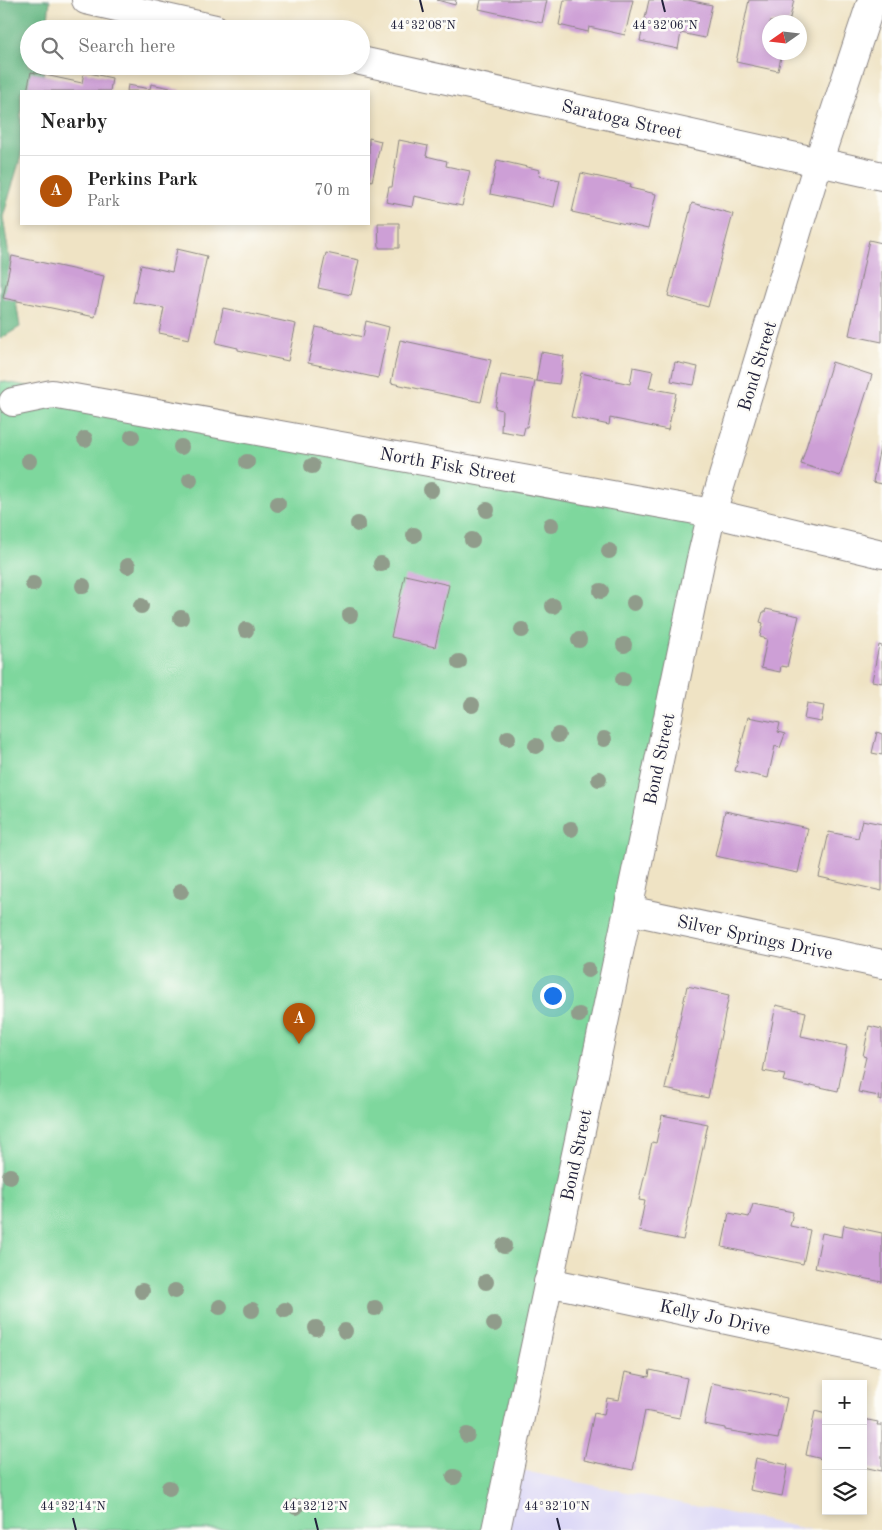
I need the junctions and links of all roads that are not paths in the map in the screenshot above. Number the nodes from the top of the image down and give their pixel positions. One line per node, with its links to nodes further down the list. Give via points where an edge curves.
1 (86, 0): 3 (street)
2 (872, 0): 5 (street, Bond Street)
3 (175, 20)
4 (370, 63): 5 (street, Saratoga Street)
5 (818, 162): 6 (street, Saratoga Street); 8 (street, Bond Street)
6 (882, 176)
7 (13, 402): 8 (street, North Fisk Street, via 52,394)
8 (712, 513): 9 (street, North Fisk Street); 10 (street, Bond Street)
9 (882, 554)
10 (628, 910): 11 (street, Silver Springs Drive); 12 (street, Bond Street)
11 (882, 964)
12 (548, 1282): 13 (street, Kelly Jo Drive); 14 (street, Bond Street)
13 (882, 1353)
14 (496, 1530)

